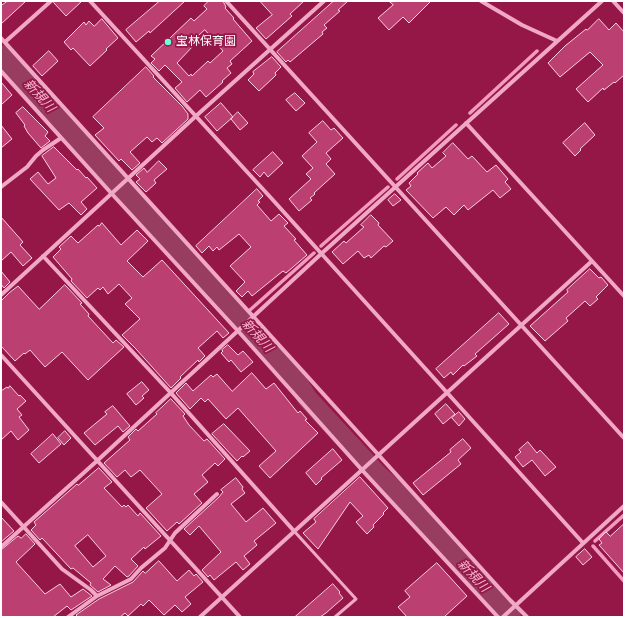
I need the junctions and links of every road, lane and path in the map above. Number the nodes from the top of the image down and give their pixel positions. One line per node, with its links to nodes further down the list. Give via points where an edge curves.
1 (51, 1): 11 (street)
2 (90, 1): 14 (street)
3 (226, 1): 12 (street)
4 (324, 1): 12 (street)
5 (481, 1): 10 (street, via 522,25)
6 (602, 1): 10 (street)
7 (612, 1): 8 (street)
8 (624, 13)
9 (1, 38): 11 (street)
10 (557, 41): 15 (street)
11 (5, 42): 17 (street)
12 (269, 49): 14 (street); 19 (street)
13 (1, 71): 16 (street)
14 (196, 116): 17 (street); 21 (street)
15 (466, 123): 19 (street); 23 (street)
16 (62, 138): 18 (street, via 43,150 27,167); 20 (street)
17 (127, 180): 20 (street); 26 (street)
18 (1, 187)
19 (396, 187): 21 (street); 27 (street)
20 (113, 193): 22 (street); 28 (street)
21 (321, 254): 26 (street); 31 (street)
22 (43, 256): 24 (street); 30 (street)
23 (592, 261): 25 (street); 27 (street)
24 (1, 295)
25 (624, 296)
26 (252, 316): 28 (street); 33 (street)
27 (522, 324): 31 (street); 32 (street)
28 (238, 331): 30 (street); 35 (street)
29 (1, 355): 34 (street)
30 (170, 392): 34 (street); 40 (street)
31 (447, 392): 33 (street); 42 (street)
32 (624, 438)
33 (377, 456): 35 (street); 46 (street)
34 (98, 460): 39 (street); 41 (street)
35 (363, 469): 40 (street); 51 (street)
36 (217, 494): 41 (street)
37 (1, 502): 39 (street)
38 (624, 506): 42 (street)
39 (23, 526): 43 (street); 44 (street, via 62,569)
40 (294, 531): 45 (street); 50 (lane, via 356,599)
41 (170, 540): 44 (street, via 165,548 131,579); 45 (street)
42 (583, 543): 46 (street)
43 (1, 547)
44 (97, 596): 47 (street)
45 (222, 598): 48 (street); 49 (street)
46 (515, 606): 52 (street); 53 (street)
47 (68, 617)
48 (200, 617)
49 (240, 617)
50 (335, 617)
51 (498, 617)
52 (503, 617)
53 (527, 617)

